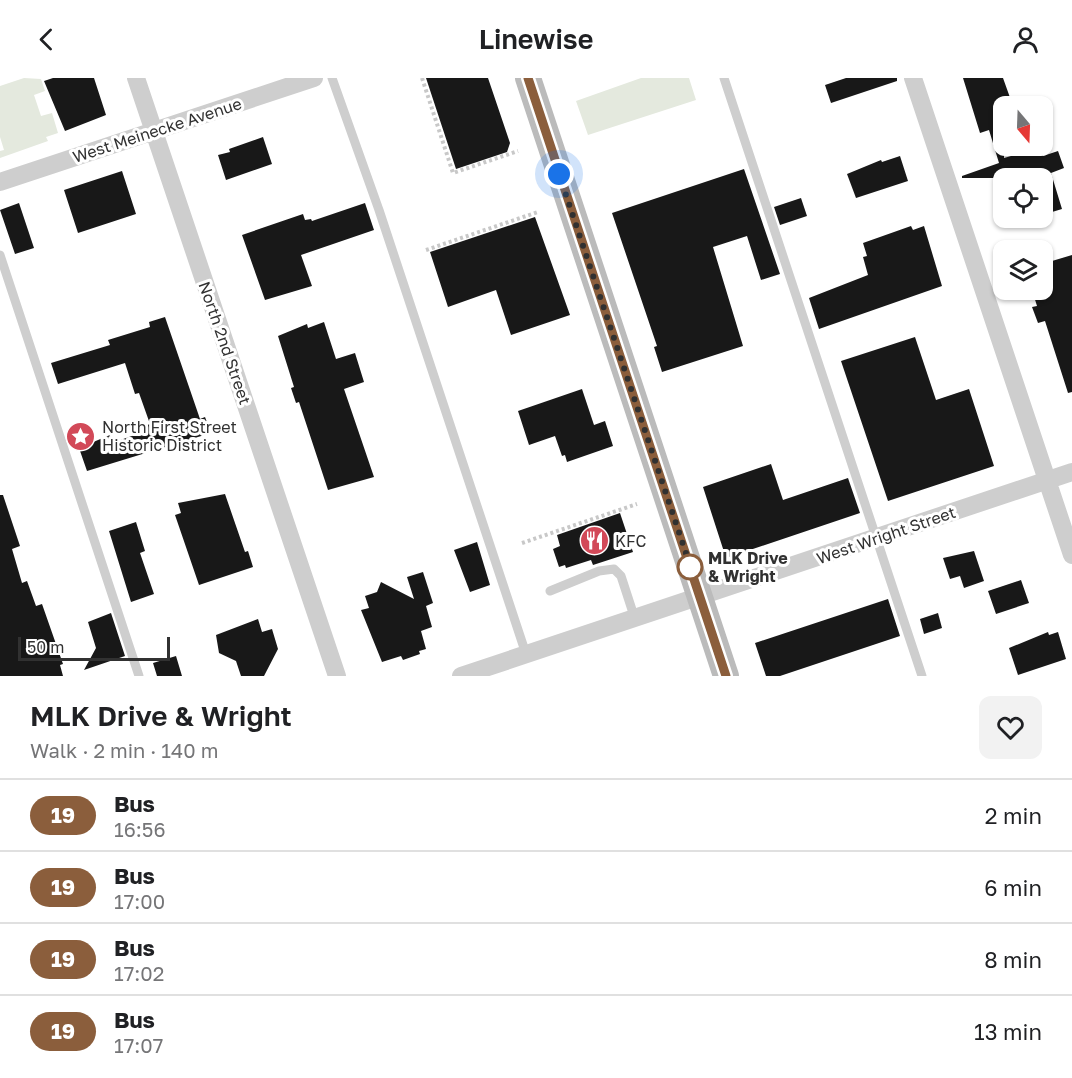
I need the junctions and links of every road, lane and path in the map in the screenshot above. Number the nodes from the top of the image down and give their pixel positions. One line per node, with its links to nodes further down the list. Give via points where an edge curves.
1 (136, 78): 8 (street, North 2nd Street)
2 (314, 78): 8 (street, West Meinecke Avenue)
3 (332, 78): 23 (lane, via 380,210)
4 (422, 78): 9 (path, via 453,173)
5 (528, 78): 21 (main road)
6 (724, 78): 17 (lane)
7 (913, 78): 15 (street)
8 (154, 132): 10 (street, West Meinecke Avenue); 25 (street, North 2nd Street)
9 (518, 151)
10 (0, 182)
11 (538, 212): 12 (path)
12 (426, 249)
13 (0, 255): 24 (lane)
14 (1072, 472): 15 (street, West Wright Street)
15 (1046, 481): 17 (street, West Wright Street); 19 (street)
16 (637, 504): 18 (path)
17 (876, 539): 21 (street, West Wright Street); 28 (lane)
18 (522, 543)
19 (1072, 555)
20 (550, 591): 22 (lane, via 614,569 621,576)
21 (701, 598): 22 (street, West Wright Street); 27 (main road)
22 (635, 619): 23 (street, West Wright Street)
23 (526, 654): 26 (street, West Wright Street)
24 (139, 676)
25 (337, 676)
26 (461, 676)
27 (726, 676)
28 (922, 676)

